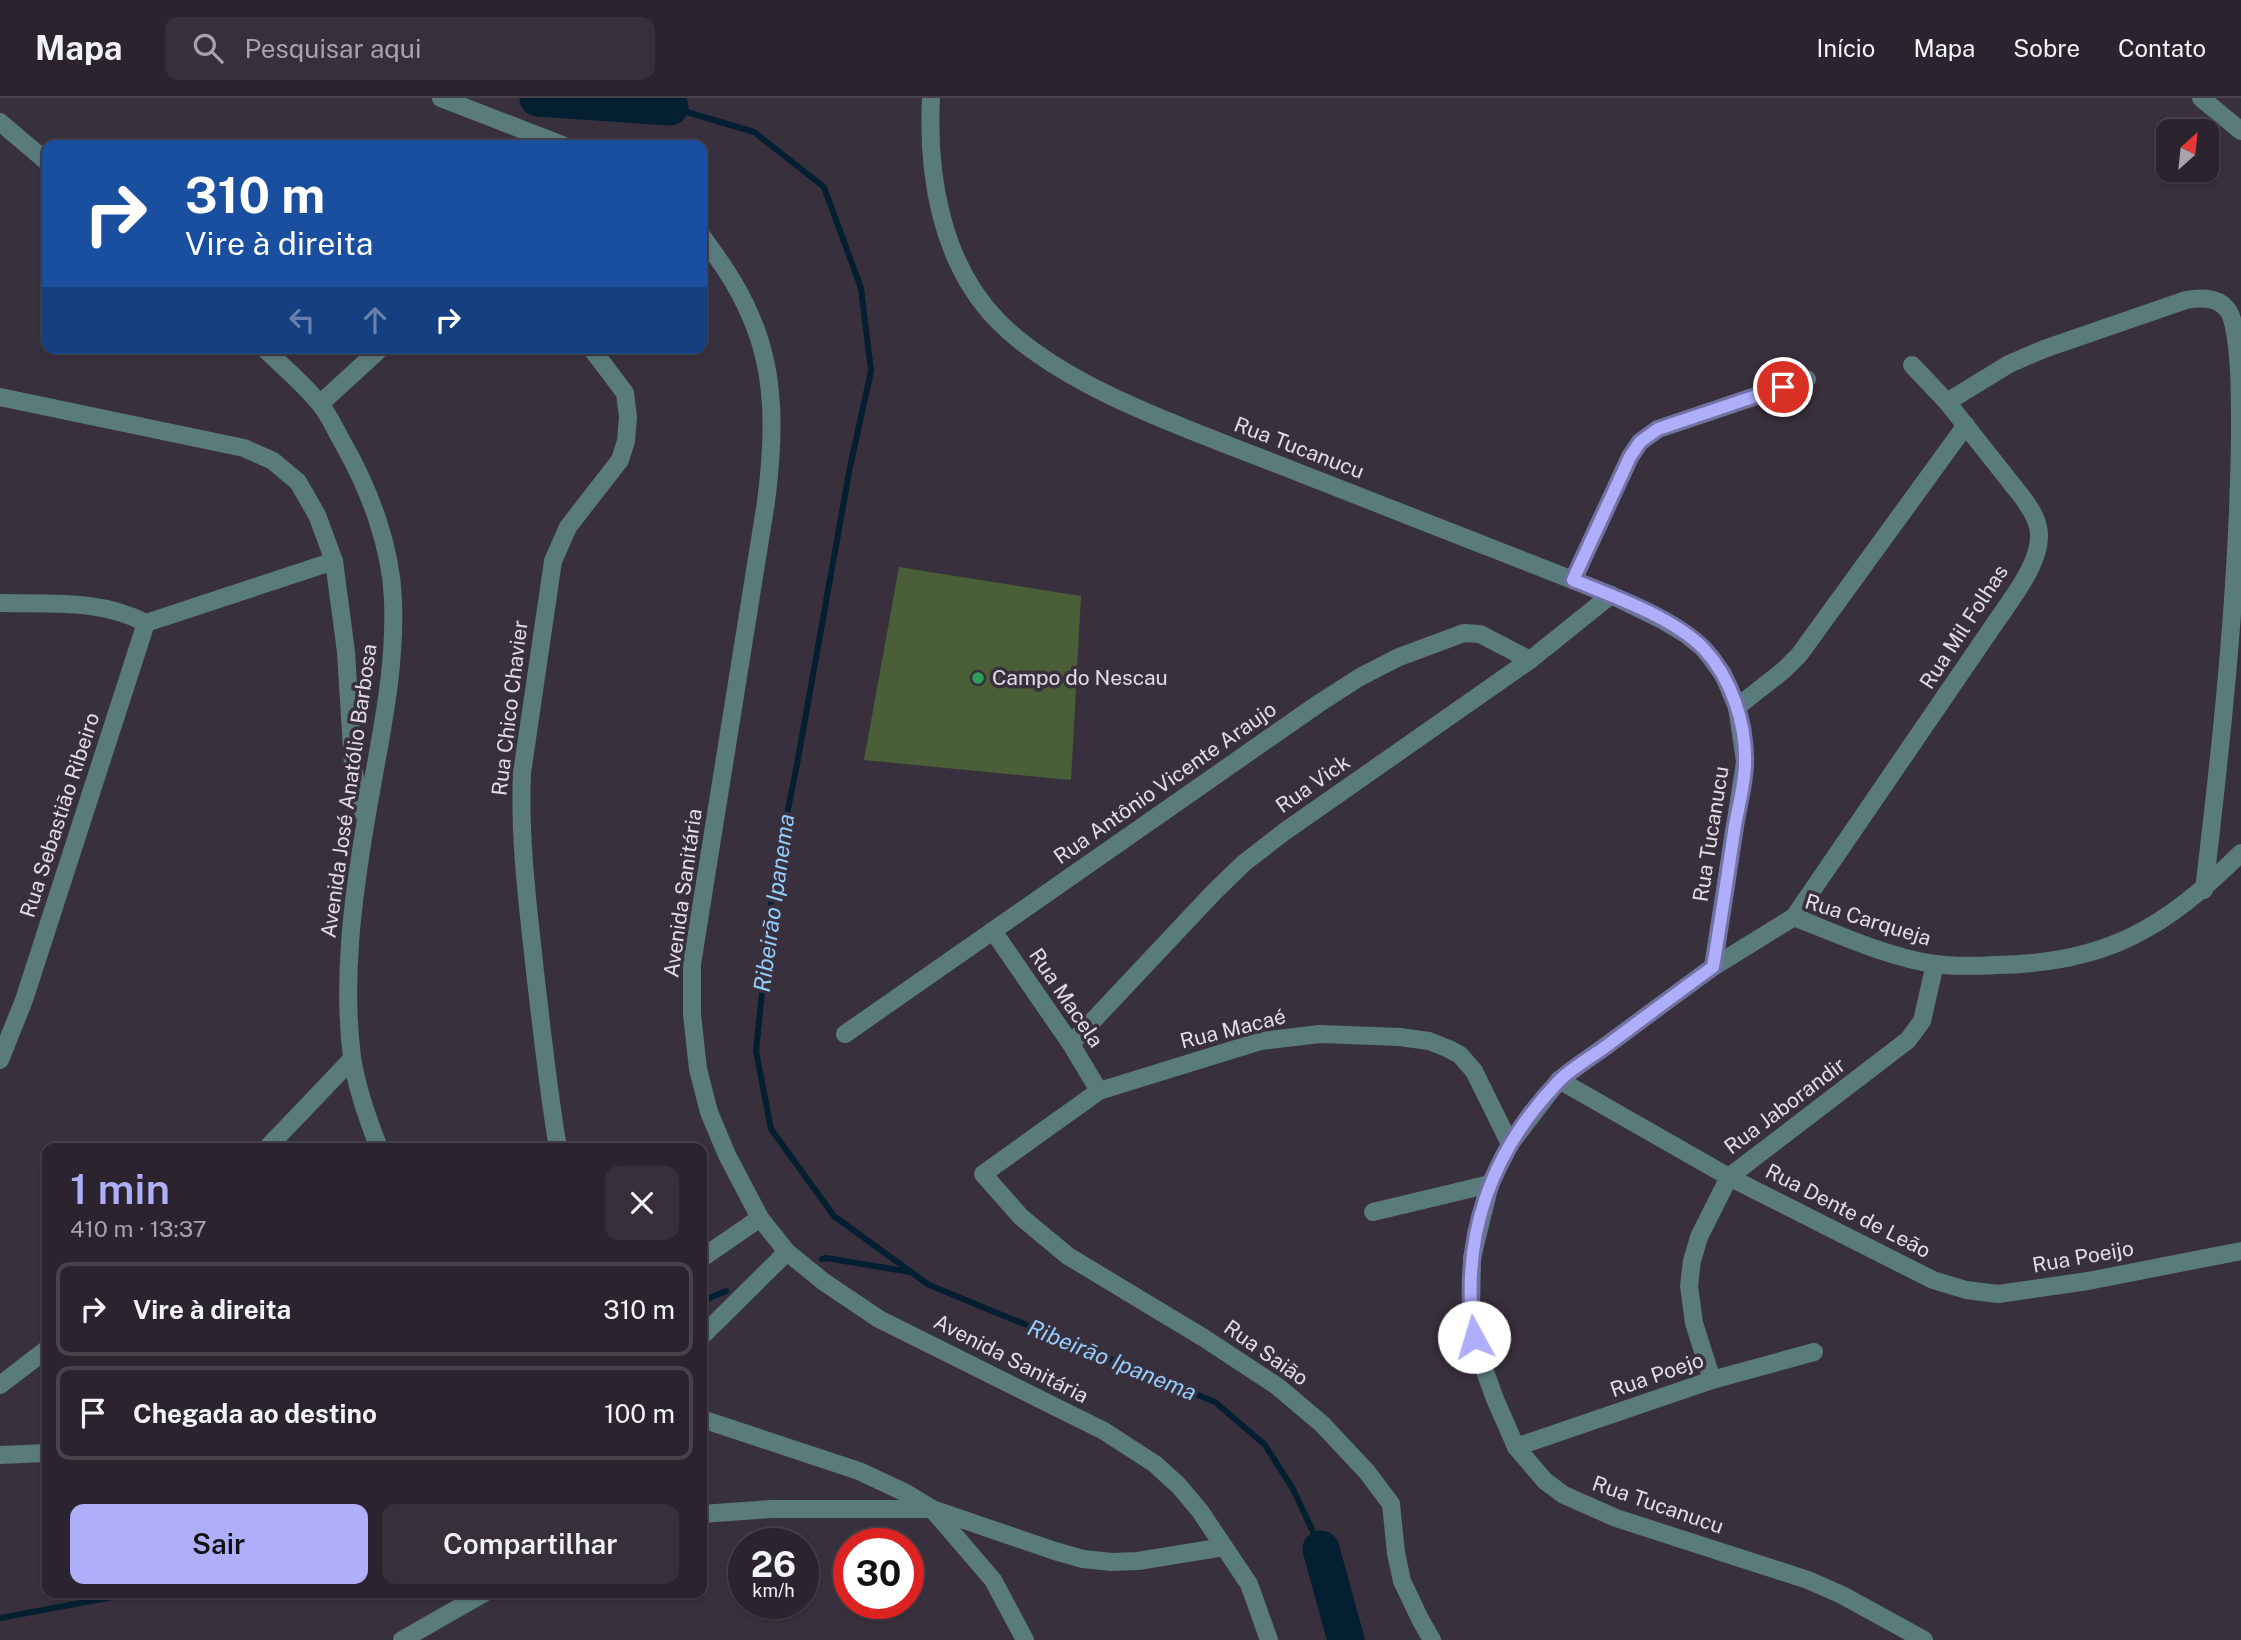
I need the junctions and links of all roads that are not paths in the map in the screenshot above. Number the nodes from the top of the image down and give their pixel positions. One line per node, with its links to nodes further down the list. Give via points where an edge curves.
1 (441, 98): 6 (street)
2 (931, 98): 19 (street, Rua Tucanucu, via 933,178 956,255 996,319 1027,347 1164,419)
3 (2201, 98): 5 (street)
4 (0, 122): 7 (street)
5 (2241, 131)
6 (549, 140)
7 (42, 158)
8 (707, 243): 46 (street, Avenida Sanitária, via 751,315 768,377 772,456 692,964 692,1014 709,1112)
9 (270, 354): 16 (street, Avenida José Anatólio Barbosa)
10 (374, 354): 16 (street)
11 (596, 354): 40 (street, Rua Chico Chavier, via 625,393 626,441 620,460 568,527 553,561 522,773 525,886)
12 (1912, 365): 15 (street, Rua Mil Folhas)
13 (1807, 379): 19 (street, via 1658,429 1640,442)
14 (0, 397): 18 (street, via 258,453 298,482 317,514)
15 (1947, 402): 17 (street, Rua Mil Folhas); 27 (street, via 2009,364 2044,349 2186,300 2210,299 2226,307 2231,316 2240,400 2233,613)
16 (320, 404): 25 (street, Avenida José Anatólio Barbosa, via 358,468 377,520 393,599 391,677)
17 (1966, 425): 24 (street, via 1799,655); 28 (street, Rua Mil Folhas, via 2034,514 2040,539 2037,551 2020,586)
18 (334, 561): 22 (street); 25 (street, via 346,652 353,766)
19 (1573, 580): 20 (street, Rua Tucanucu)
20 (1611, 595): 23 (street, Rua Vick); 24 (street, Rua Tucanucu, via 1664,621 1704,649 1723,674)
21 (0, 603): 22 (street, via 93,605)
22 (145, 623): 35 (street, Rua Sebastião Ribeiro, via 24,1000)
23 (1530, 660): 29 (street, Rua Antônio Vicente Araujo, via 1471,632 1399,657 1318,704); 33 (street, Rua Vick, via 1244,863)
24 (1737, 707): 31 (street, Rua Tucanucu, via 1745,762)
25 (366, 820): 34 (street, Avenida José Anatólio Barbosa, via 350,949)
26 (2241, 853): 27 (street, Rua Carqueja)
27 (2204, 890): 30 (street, Rua Carqueja, via 2136,936 2071,959 2036,965)
28 (1794, 917): 30 (street, Rua Carqueja, via 1905,958); 31 (street, Rua Carqueja)
29 (993, 931): 32 (street, Rua Antônio Vicente Araujo); 33 (street, Rua Macela)
30 (1935, 964): 43 (street, Rua Jaborandir, via 1922,1021 1908,1040)
31 (1713, 967): 36 (street, Rua Tucanucu)
32 (845, 1034)
33 (1071, 1044): 37 (street, Rua Macela)
34 (352, 1059): 38 (street); 39 (street, Avenida José Anatólio Barbosa)
35 (0, 1060)
36 (1559, 1080): 41 (street, Rua Tucanucu); 43 (street, Rua Dente de Leão)
37 (1099, 1091): 41 (street, Rua Macaé, via 1278,1038 1320,1034 1400,1037 1439,1044 1460,1055 1478,1079); 42 (street, Rua Macaé)
38 (272, 1143)
39 (377, 1143)
40 (557, 1143)
41 (1510, 1144): 44 (street, Rua Tucanucu)
42 (983, 1174): 67 (street, Rua Saião, via 1021,1217 1068,1256 1235,1358 1322,1423 1391,1504 1402,1581)
43 (1729, 1177): 50 (street, Rua Dente de Leão); 54 (street, Rua Jaborandir, via 1699,1237 1689,1286 1694,1323)
44 (1490, 1184): 45 (street); 57 (street, Rua Tucanucu, via 1472,1258 1471,1314 1479,1355)
45 (1373, 1212)
46 (760, 1218): 48 (street, Avenida Sanitária); 49 (street)
47 (2241, 1251): 50 (street, Rua Poeijo, via 1998,1294)
48 (787, 1252): 51 (street); 62 (street, Avenida Sanitária, via 878,1319 1104,1431 1155,1464 1200,1511)
49 (707, 1255)
50 (1933, 1280)
51 (707, 1331)
52 (1814, 1352): 54 (street, Rua Poejo)
53 (42, 1353): 55 (street)
54 (1712, 1380): 57 (street, Rua Poejo)
55 (0, 1385)
56 (707, 1421): 60 (street, via 859,1471)
57 (1516, 1447): 68 (street, Rua Tucanucu, via 1545,1481 1585,1506 1808,1580)
58 (42, 1453): 59 (street)
59 (0, 1455)
60 (932, 1509): 61 (street); 62 (street, via 1083,1559 1139,1561); 65 (street, via 993,1580)
61 (707, 1514)
62 (1224, 1547): 66 (street, Avenida Sanitária, via 1249,1584)
63 (476, 1598): 64 (street)
64 (402, 1640)
65 (1026, 1640)
66 (1269, 1640)
67 (1432, 1640)
68 (1924, 1640)

